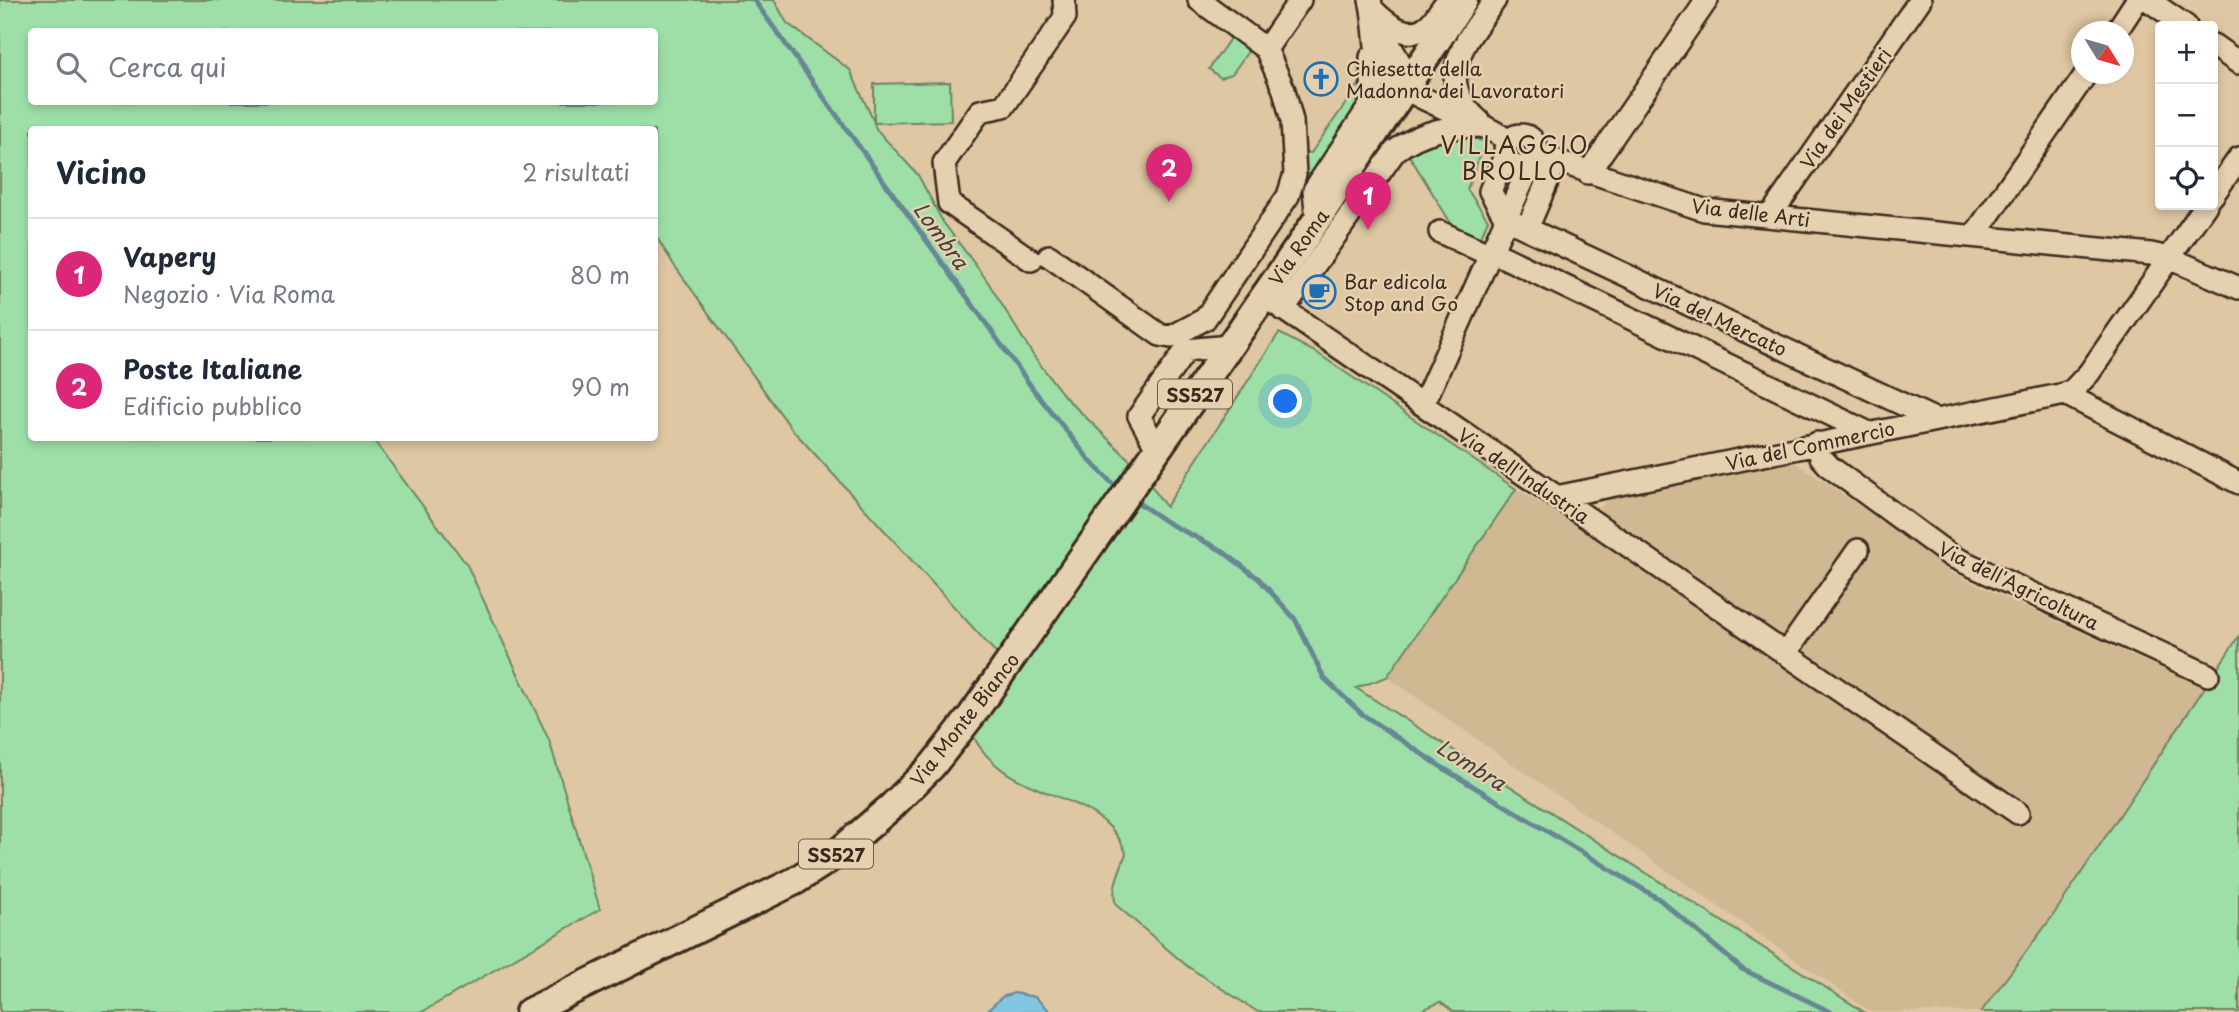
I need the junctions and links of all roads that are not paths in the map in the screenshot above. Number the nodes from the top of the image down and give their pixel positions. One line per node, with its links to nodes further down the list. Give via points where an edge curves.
1 (1064, 0): 15 (street, via 1065,17 1004,106 980,111 944,163 949,202 1160,335 1171,337 1205,319 1288,196 1294,174 1292,121)
2 (1199, 0): 15 (street)
3 (1300, 0): 15 (street)
4 (1449, 0): 11 (street, via 1427,27 1410,32)
5 (1464, 0): 18 (main road, Via Roma / SS527)
6 (1495, 0): 19 (street, via 1455,63 1457,91)
7 (1707, 0): 24 (street)
8 (1920, 0): 27 (street, Via dei Mestieri)
9 (2137, 0): 12 (street)
10 (2148, 0): 13 (street)
11 (1374, 16): 18 (street, via 1383,71 1391,82); 29 (street, via 1370,50 1373,101 1314,190)
12 (2123, 21)
13 (2179, 21)
14 (2218, 48): 16 (street)
15 (1266, 49)
16 (2239, 63)
17 (2080, 84): 32 (street)
18 (1407, 88): 19 (street); 29 (main road, Via Roma / SS527)
19 (1484, 126): 20 (street); 36 (street, Via Roma, via 1417,136 1388,160)
20 (1507, 148): 21 (street, Via delle Arti, via 1517,135 1527,136 1535,143); 28 (street, via 1490,191)
21 (1533, 158): 23 (street, Via delle Arti); 28 (street)
22 (2239, 158): 25 (street)
23 (1556, 162): 24 (street, Via delle Arti); 30 (street)
24 (1588, 173): 27 (street, Via delle Arti, via 1703,210)
25 (2218, 188)
26 (2203, 210): 34 (street)
27 (1770, 216): 32 (street, Via delle Arti)
28 (1506, 219): 30 (street, Via del Mercato); 33 (street)
29 (1317, 220): 36 (main road, Via Roma / SS527)
30 (1527, 229): 39 (street, Via del Mercato)
31 (1440, 232): 33 (street, Via del Mercato)
32 (1974, 236): 34 (street, Via delle Arti)
33 (1490, 253): 38 (street); 40 (street, Via del Mercato)
34 (2169, 258): 35 (street, Via delle Arti); 37 (street, via 2080,384)
35 (2239, 288)
36 (1273, 303): 38 (street, Via dell'Industria); 43 (main road, Via Roma / SS527, via 1228,346)
37 (2064, 394): 39 (street, Via del Commercio); 42 (street)
38 (1423, 405): 44 (street, Via dell'Industria)
39 (1934, 419): 40 (street, Via del Commercio)
40 (1869, 433): 41 (street, Via del Commercio)
41 (1817, 443): 44 (street, Via del Commercio); 47 (street, Via dell'Agricoltura, via 1829,467 1951,556)
42 (2239, 483)
43 (1128, 492): 49 (main road, Via Monte Bianco / SS527, via 972,715 932,766 892,806 835,855 795,881)
44 (1556, 497): 46 (street, Via dell'Industria)
45 (1858, 550): 46 (street)
46 (1786, 653): 48 (street, Via dell'Industria)
47 (2208, 675)
48 (2018, 813)
49 (529, 1012)

